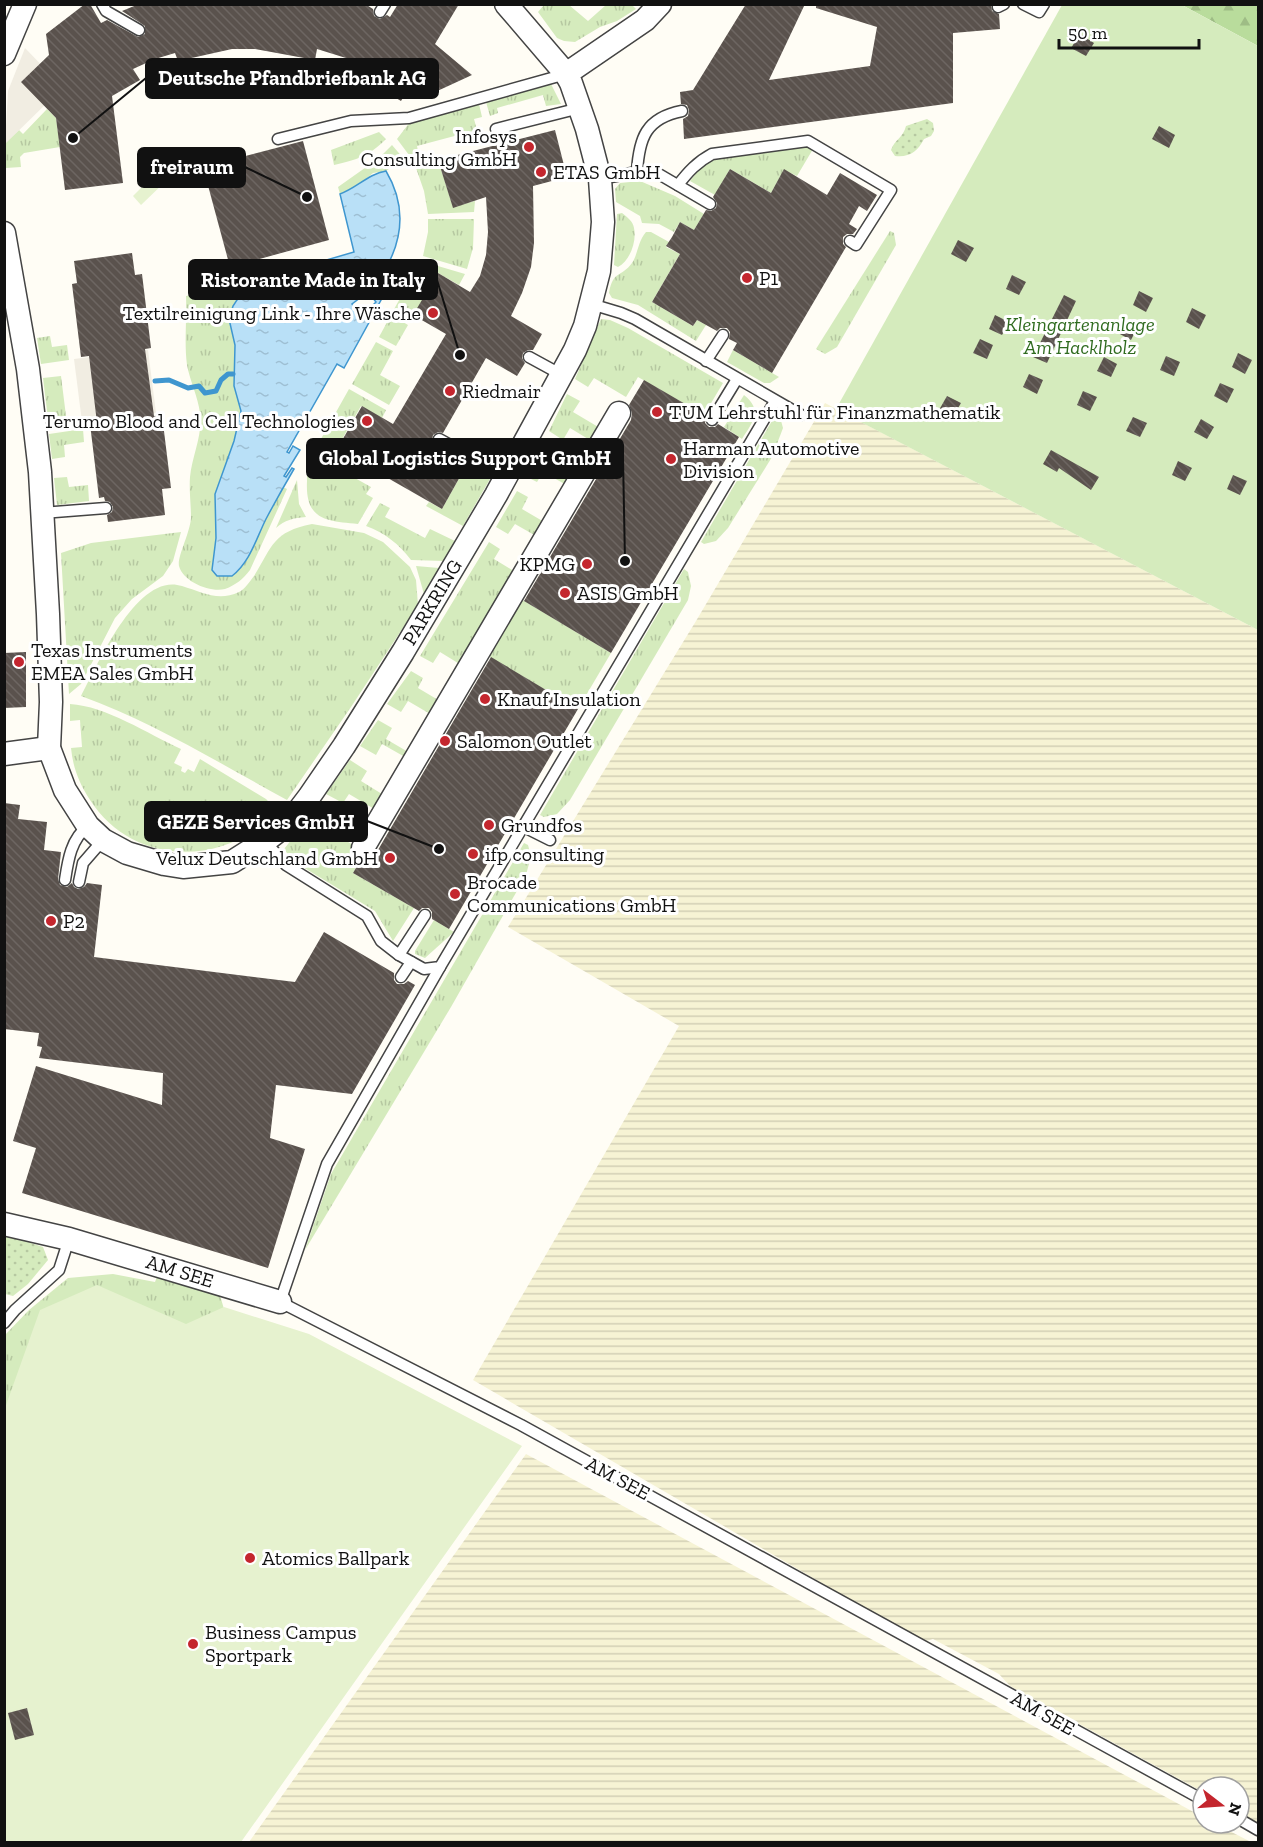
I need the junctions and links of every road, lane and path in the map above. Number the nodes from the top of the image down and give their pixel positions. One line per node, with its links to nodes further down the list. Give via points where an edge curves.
1 (25, 4): 8 (street)
2 (102, 4): 7 (lane, via 106,12)
3 (506, 4): 9 (street, PARKRING)
4 (660, 4): 9 (street, via 645,20)
5 (1023, 4): 6 (lane, via 1039,12)
6 (1044, 4)
7 (139, 30)
8 (4, 54)
9 (566, 75): 10 (street, PARKRING); 13 (lane, via 409,118 351,121)
10 (580, 108): 12 (lane); 15 (street, PARKRING)
11 (682, 111): 14 (lane, via 667,114 649,128 640,144)
12 (496, 129)
13 (278, 139)
14 (637, 172): 15 (lane); 16 (lane, via 657,173)
15 (600, 179): 21 (street, PARKRING, via 603,222 599,271)
16 (678, 185): 17 (lane); 19 (lane, via 694,166 712,154 808,141 891,190 856,245)
17 (710, 204)
18 (4, 233): 20 (street)
19 (849, 241)
20 (7, 259): 34 (street, via 31,392)
21 (591, 304): 24 (lane, via 621,312); 25 (street, PARKRING)
22 (723, 335): 24 (lane)
23 (529, 357): 25 (lane)
24 (706, 361): 26 (lane)
25 (562, 376): 32 (street, PARKRING)
26 (737, 379): 27 (lane); 30 (lane)
27 (775, 401): 29 (lane); 37 (lane)
28 (619, 413): 41 (street)
29 (801, 415)
30 (712, 420)
31 (439, 440): 32 (lane)
32 (507, 476): 40 (street, PARKRING, via 344,746 290,822)
33 (106, 508): 34 (lane)
34 (42, 513): 35 (street)
35 (50, 748): 36 (street); 38 (street, via 65,790)
36 (4, 754)
37 (522, 826): 39 (lane); 47 (lane)
38 (96, 833): 40 (street, PARKRING, via 138,857 183,867 232,862); 42 (lane, via 72,845); 43 (lane)
39 (550, 840)
40 (265, 841): 45 (lane, via 286,865 367,916 381,941)
41 (363, 848)
42 (65, 880)
43 (79, 882)
44 (425, 915): 45 (lane)
45 (399, 955): 46 (lane)
46 (411, 962): 47 (lane, via 423,969); 48 (lane)
47 (440, 967): 51 (lane, via 327,1164)
48 (401, 977)
49 (4, 1224): 50 (street, AM SEE)
50 (69, 1239): 51 (street, AM SEE); 52 (lane, via 59,1270)
51 (280, 1302): 53 (lane, AM SEE, via 570,1452)
52 (4, 1323)
53 (1191, 1793)

